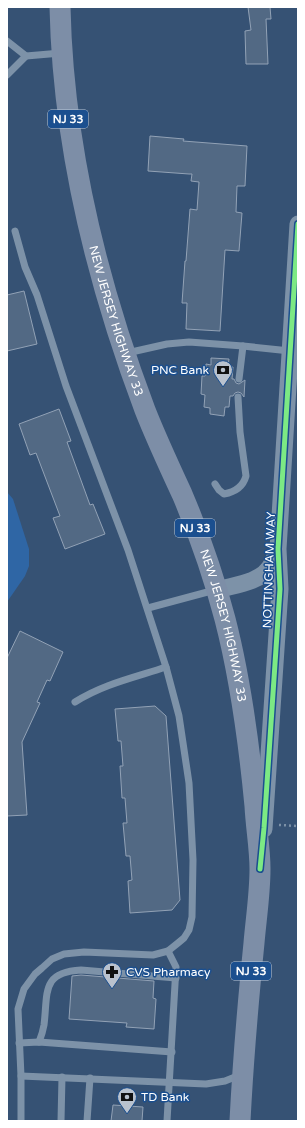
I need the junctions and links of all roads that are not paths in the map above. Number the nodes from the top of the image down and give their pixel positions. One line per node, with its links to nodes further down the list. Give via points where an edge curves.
1 (60, 7): 3 (main road, NEW JERSEY HIGHWAY 33 / NJ 33)
2 (7, 41): 4 (lane)
3 (61, 53): 4 (lane); 10 (main road, NEW JERSEY HIGHWAY 33 / NJ 33, via 79,186 103,287)
4 (26, 56): 5 (lane)
5 (7, 74)
6 (298, 224): 9 (street, NOTTINGHAM WAY)
7 (15, 231): 16 (lane, via 66,386)
8 (243, 346): 9 (lane); 10 (lane, via 189,342 167,344); 11 (lane)
9 (290, 351): 14 (street, NOTTINGHAM WAY)
10 (125, 354): 15 (main road, NEW JERSEY HIGHWAY 33 / NJ 33, via 146,413 183,496)
11 (239, 379)
12 (238, 397): 13 (lane, via 246,476 240,487 231,493 224,494)
13 (215, 484)
14 (278, 549): 15 (street, NOTTINGHAM WAY, via 269,569 261,576); 19 (street, NOTTINGHAM WAY, via 280,589)
15 (217, 590): 16 (lane); 19 (main road, NEW JERSEY HIGHWAY 33 / NJ 33, via 244,709)
16 (148, 608): 17 (lane)
17 (166, 667): 18 (lane, via 102,687); 20 (lane, via 179,716 189,783 192,860 192,917 189,930 184,938)
18 (75, 702)
19 (260, 868): 25 (main road, NEW JERSEY HIGHWAY 33 / NJ 33)
20 (168, 950): 21 (lane, via 176,967); 23 (lane, via 153,955 84,952 64,954 52,959 35,974 24,990 18,1009)
21 (176, 978): 22 (lane, via 81,970 63,973 54,978 48,986 44,1027); 24 (lane)
22 (39, 1042): 23 (lane); 24 (lane)
23 (19, 1043): 26 (lane)
24 (172, 1052): 29 (lane)
25 (242, 1074): 29 (lane, via 225,1081 206,1084); 34 (main road, NEW JERSEY HIGHWAY 33 / NJ 33)
26 (21, 1076): 27 (lane); 30 (lane)
27 (62, 1076): 28 (lane); 31 (lane)
28 (90, 1078): 29 (lane); 32 (lane)
29 (170, 1082): 33 (lane)
30 (21, 1121)
31 (61, 1121)
32 (87, 1121)
33 (167, 1121)
34 (240, 1121)

